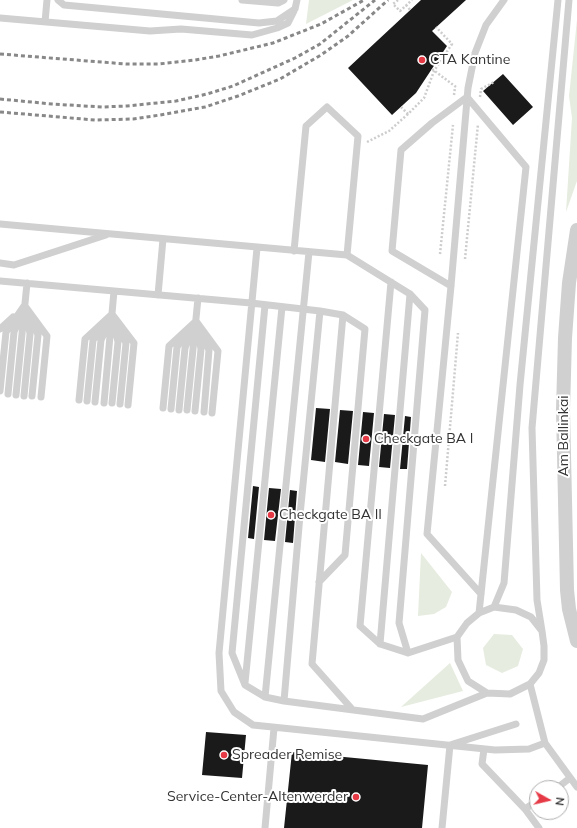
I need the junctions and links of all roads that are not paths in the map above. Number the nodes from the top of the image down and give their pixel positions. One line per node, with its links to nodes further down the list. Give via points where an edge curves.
1 (47, 0): 11 (lane)
2 (58, 0): 9 (lane, via 64,5 259,22 277,21)
3 (242, 0): 4 (lane, via 278,3)
4 (284, 0)
5 (296, 0): 9 (lane)
6 (504, 0): 12 (lane, via 486,25 471,70)
7 (558, 0): 62 (lane, via 521,377 504,583)
8 (569, 0): 64 (lane, via 532,428 537,600)
9 (295, 9): 11 (lane, via 288,23 252,35 181,29 150,31)
10 (0, 18): 11 (lane)
11 (45, 22)
12 (467, 97): 25 (lane); 25 (lane, via 401,150 392,251); 61 (lane, via 526,167)
13 (0, 224): 15 (lane)
14 (577, 230): 66 (street, Am Ballinkai, via 569,283 563,410 567,590)
15 (110, 234): 16 (lane); 21 (lane, via 14,265)
16 (163, 239): 17 (lane); 28 (lane)
17 (257, 248): 18 (lane); 30 (lane)
18 (294, 251): 19 (lane); 20 (lane, via 306,126 327,107 358,136)
19 (309, 252): 20 (lane); 34 (lane)
20 (347, 255): 23 (lane)
21 (0, 263)
22 (0, 281): 24 (lane)
23 (390, 282): 27 (lane); 67 (lane, via 360,626)
24 (27, 283): 26 (lane); 32 (lane)
25 (451, 286): 61 (lane, via 427,534)
26 (114, 291): 28 (lane); 36 (lane)
27 (410, 294): 67 (lane); 68 (lane, via 425,310 399,623)
28 (158, 295): 29 (lane)
29 (198, 298): 30 (lane); 38 (lane)
30 (251, 303): 31 (lane); 76 (lane, via 219,653 221,691 234,712 253,725)
31 (265, 305): 33 (lane); 70 (lane, via 232,653)
32 (25, 306): 39 (lane); 40 (lane, via 6,332); 41 (lane, via 14,332); 42 (lane); 43 (lane, via 30,334); 44 (lane, via 38,335); 45 (lane, via 46,336)
33 (282, 307): 34 (lane); 70 (lane)
34 (303, 309): 35 (lane); 72 (lane)
35 (320, 311): 37 (lane); 73 (lane)
36 (112, 314): 46 (lane, via 85,339); 47 (lane, via 93,340); 48 (lane, via 101,340); 49 (lane); 50 (lane, via 118,342); 51 (lane, via 126,343); 52 (lane, via 134,344)
37 (343, 315): 60 (lane); 60 (lane, via 364,329 348,524 345,555)
38 (196, 321): 53 (lane, via 169,346); 54 (lane, via 177,347); 55 (lane, via 185,348); 56 (lane); 57 (lane, via 201,350); 58 (lane, via 210,350); 59 (lane, via 218,351)
39 (0, 328)
40 (0, 391)
41 (8, 394)
42 (16, 395)
43 (24, 396)
44 (32, 396)
45 (41, 397)
46 (79, 400)
47 (88, 401)
48 (96, 402)
49 (104, 403)
50 (112, 403)
51 (120, 404)
52 (128, 405)
53 (163, 408)
54 (171, 409)
55 (179, 410)
56 (187, 410)
57 (195, 411)
58 (204, 412)
59 (212, 413)
60 (319, 582): 74 (lane, via 312,664)
61 (481, 594): 63 (lane)
62 (494, 608): 63 (lane); 64 (lane, via 516,610 531,617)
63 (479, 613): 65 (lane, via 467,623)
64 (542, 631): 69 (lane, via 544,660 539,673)
65 (457, 637): 68 (lane); 71 (lane, via 458,660 468,681)
66 (577, 641)
67 (380, 644): 68 (lane)
68 (408, 653)
69 (530, 684): 71 (lane, via 510,694); 77 (lane)
70 (245, 685): 72 (lane)
71 (487, 693): 74 (lane, via 423,719)
72 (265, 697): 73 (lane)
73 (284, 701): 74 (lane)
74 (352, 710)
75 (516, 724): 78 (lane)
76 (274, 728): 78 (lane); 85 (lane)
77 (545, 743): 79 (lane, via 529,750); 80 (lane)
78 (450, 745): 79 (lane); 86 (lane)
79 (484, 749): 84 (lane, via 482,764)
80 (570, 778): 81 (lane); 82 (lane)
81 (567, 780)
82 (577, 787)
83 (529, 807): 84 (lane)
84 (525, 810): 87 (lane)
85 (265, 828)
86 (442, 828)
87 (539, 828)

